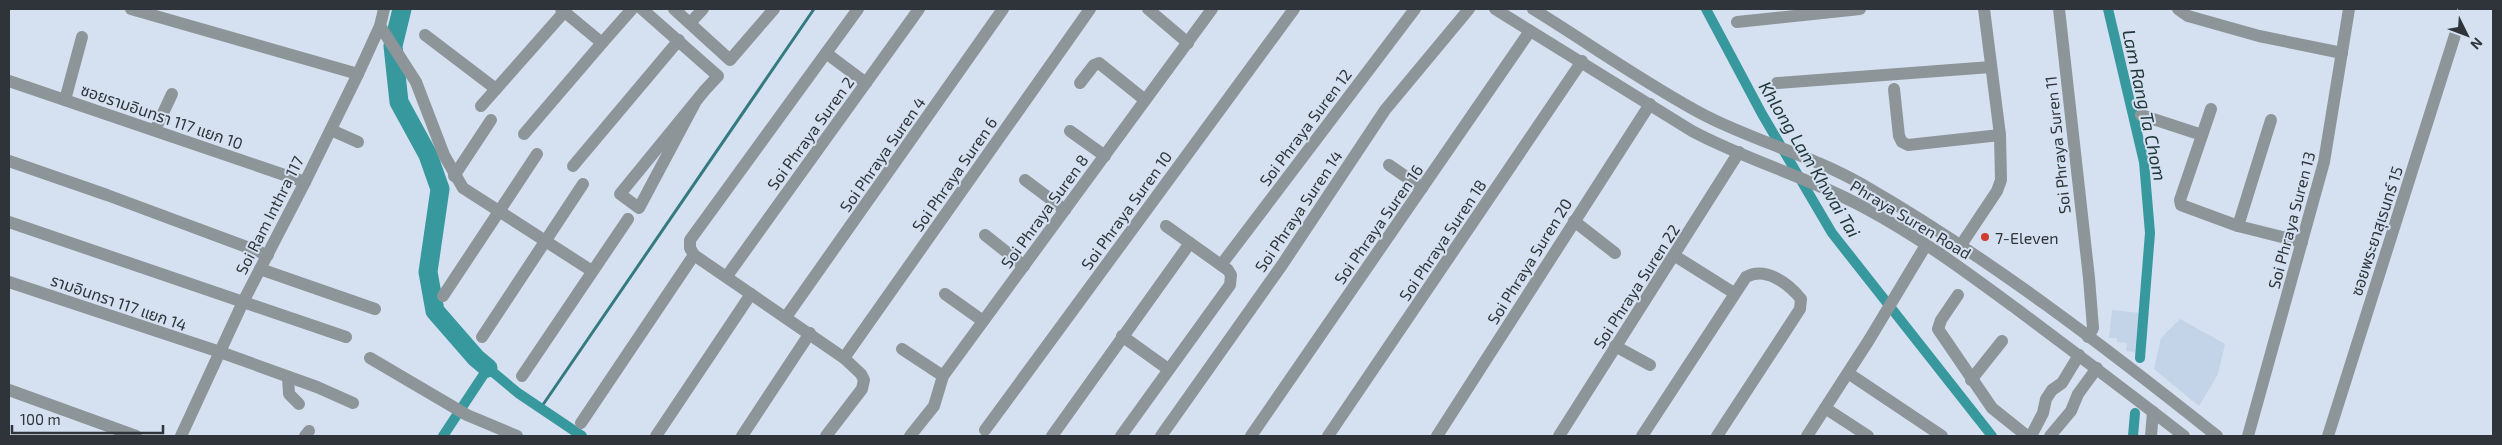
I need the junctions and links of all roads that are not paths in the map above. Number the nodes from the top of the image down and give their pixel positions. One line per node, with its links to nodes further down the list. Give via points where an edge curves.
1 (131, 9): 39 (street)
2 (384, 9): 27 (street, Soi Ram Inthra 117)
3 (632, 9): 34 (street)
4 (642, 9): 32 (street)
5 (674, 9): 26 (street)
6 (703, 9): 26 (street)
7 (774, 9): 26 (street, via 730,60)
8 (858, 9): 35 (street)
9 (920, 9): 41 (street, Soi Phraya Suren 2)
10 (1004, 9): 104 (street, Soi Phraya Suren 4)
11 (1090, 9): 117 (street, Soi Phraya Suren 6)
12 (1148, 9): 33 (street)
13 (1212, 9): 33 (street, Soi Phraya Suren 8)
14 (1294, 9): 134 (street, Soi Phraya Suren 10)
15 (1415, 9): 91 (street, Soi Phraya Suren 12)
16 (1469, 9): 144 (street, Soi Phraya Suren 14, via 1384,110 1282,264)
17 (1495, 9): 28 (street, Phraya Suren Road)
18 (1533, 9): 86 (street, Phraya Suren Road, via 1704,115 1828,167)
19 (1860, 9): 25 (street)
20 (1984, 9): 38 (street)
21 (2059, 9): 108 (street, Soi Phraya Suren 11, via 2089,278 2093,328)
22 (2178, 9): 36 (street, via 2188,16 2259,36)
23 (2349, 9): 36 (street, Soi Phraya Suren 13)
24 (563, 10): 34 (street); 45 (street)
25 (1737, 22)
26 (690, 24)
27 (384, 31): 39 (street, Soi Ram Inthra 117); 69 (street, via 416,82)
28 (1530, 31): 37 (street, Phraya Suren Road); 73 (street, Soi Phraya Suren 16)
29 (2455, 35): 160 (street, ซอยพระยาสุเรนทร์ 15)
30 (426, 36): 45 (street)
31 (82, 37): 47 (street)
32 (680, 40): 49 (street, via 718,76); 68 (street)
33 (1188, 42): 48 (street, Soi Phraya Suren 8)
34 (602, 44): 59 (street)
35 (826, 53): 41 (street); 89 (street, via 690,240)
36 (2342, 53): 83 (street, Soi Phraya Suren 13, via 2324,162)
37 (1582, 61): 50 (street, Phraya Suren Road); 146 (street, Soi Phraya Suren 18)
38 (1991, 67): 43 (street); 60 (street)
39 (358, 74): 57 (street, Soi Ram Inthra 117)
40 (9, 81): 47 (street, ซอยรามอินทรา 117 แยก 10)
41 (866, 83): 95 (street, Soi Phraya Suren 2)
42 (1080, 83): 48 (street, via 1099,63)
43 (1777, 83)
44 (1894, 89): 60 (street, via 1899,136 1908,145)
45 (496, 90): 51 (street)
46 (172, 94): 56 (street)
47 (65, 100): 56 (street, ซอยรามอินทรา 117 แยก 10)
48 (1145, 100): 65 (street, Soi Phraya Suren 8)
49 (695, 103): 49 (street, via 620,194 639,208 672,147)
50 (1650, 104): 63 (street, Phraya Suren Road, via 1709,140); 77 (street, Soi Phraya Suren 20)
51 (481, 106)
52 (2211, 109): 61 (street)
53 (2141, 115): 61 (street)
54 (491, 120): 69 (street)
55 (2272, 120): 80 (street)
56 (155, 130): 71 (street, ซอยรามอินทรา 117 แยก 10)
57 (331, 130): 62 (street); 71 (street, Soi Ram Inthra 117)
58 (1070, 131): 65 (street)
59 (524, 134)
60 (2000, 135): 86 (street, via 2002,180)
61 (2202, 135): 80 (street, via 2181,205)
62 (358, 142)
63 (1742, 153): 85 (street, Phraya Suren Road, via 1824,186); 90 (street, Soi Phraya Suren 22)
64 (536, 154): 75 (street)
65 (1105, 156): 74 (street, Soi Phraya Suren 8)
66 (9, 161): 88 (street)
67 (1389, 165): 73 (street)
68 (573, 166)
69 (454, 176): 75 (street, via 462,188)
70 (1025, 180): 74 (street)
71 (306, 182): 88 (street, Soi Ram Inthra 117)
72 (583, 184): 82 (street)
73 (1422, 188): 145 (street, Soi Phraya Suren 16)
74 (1065, 210): 92 (street, Soi Phraya Suren 8)
75 (498, 211): 82 (street); 101 (street)
76 (628, 219): 94 (street)
77 (1574, 221): 87 (street); 147 (street, Soi Phraya Suren 20)
78 (9, 222): 102 (street)
79 (1166, 226): 84 (street)
80 (2238, 226): 83 (street)
81 (986, 235): 92 (street)
82 (546, 241): 94 (street); 110 (street)
83 (2302, 242): 159 (street, Soi Phraya Suren 13)
84 (1190, 243): 91 (street); 107 (street)
85 (1926, 245): 115 (street, Phraya Suren Road); 121 (street)
86 (1961, 245): 108 (street, Phraya Suren Road)
87 (1615, 253)
88 (268, 255): 93 (street, Soi Ram Inthra 117)
89 (694, 255): 95 (street); 133 (street)
90 (1675, 256): 97 (street); 112 (street, Soi Phraya Suren 22, via 1668,262)
91 (1221, 265): 120 (street, via 1231,275 1230,285)
92 (1024, 266): 105 (street, Soi Phraya Suren 8)
93 (260, 269): 102 (street, Soi Ram Inthra 117); 103 (street)
94 (592, 271): 122 (street)
95 (727, 276): 98 (street)
96 (9, 282): 114 (street, รามอินทรา 117 แยก 14)
97 (1734, 293): 149 (street); 150 (street, via 1746,277 1755,272 1767,273 1794,291 1801,299 1800,309)
98 (751, 294): 104 (street); 139 (street)
99 (945, 294): 105 (street)
100 (1958, 295): 125 (street, via 1940,320 1938,329)
101 (443, 296)
102 (243, 302): 109 (street); 114 (street, Soi Ram Inthra 117)
103 (375, 309)
104 (786, 317): 106 (street)
105 (983, 321): 123 (street, Soi Phraya Suren 8)
106 (810, 334): 117 (street); 140 (street)
107 (1122, 336): 120 (street); 142 (street)
108 (2088, 336): 158 (street, Phraya Suren Road)
109 (346, 337)
110 (482, 337)
111 (2002, 341): 125 (street)
112 (1616, 346): 118 (street); 148 (street, Soi Phraya Suren 22)
113 (902, 349): 123 (street)
114 (220, 352): 124 (street, รามอินทรา 117 แยก 14); 137 (street, Soi Ram Inthra 117)
115 (2079, 354): 119 (street, Phraya Suren Road); 126 (street)
116 (370, 358): 138 (street, via 467,414)
117 (844, 358): 141 (street, via 861,374 864,380 862,389)
118 (1650, 365)
119 (2097, 368): 128 (street); 132 (street, Phraya Suren Road)
120 (1168, 369): 143 (street)
121 (1848, 374): 131 (street); 153 (street)
122 (522, 376)
123 (943, 376): 135 (street, Soi Phraya Suren 8, via 934,406)
124 (288, 377): 129 (street, รามอินทรา 117 แยก 14); 130 (street, via 289,394)
125 (1971, 380): 154 (street, via 1999,415)
126 (2062, 383): 128 (street); 154 (street, via 2046,399 2044,414)
127 (9, 390): 136 (street)
128 (2078, 394): 155 (street, via 2071,411)
129 (353, 403)
130 (299, 404)
131 (1825, 408): 151 (street); 152 (street)
132 (2153, 412): 156 (street); 157 (street, Phraya Suren Road)
133 (581, 422)
134 (985, 430)
135 (912, 435)
136 (136, 436)
137 (181, 436)
138 (518, 436)
139 (656, 436)
140 (742, 436)
141 (826, 436)
142 (1052, 436)
143 (1121, 436)
144 (1161, 436)
145 (1252, 436)
146 (1328, 436)
147 (1437, 436)
148 (1559, 436)
149 (1642, 436)
150 (1718, 436)
151 (1807, 436)
152 (1868, 436)
153 (1942, 436)
154 (2029, 436)
155 (2050, 436)
156 (2151, 436)
157 (2184, 436)
158 (2217, 436)
159 (2248, 436)
160 (2328, 436)

